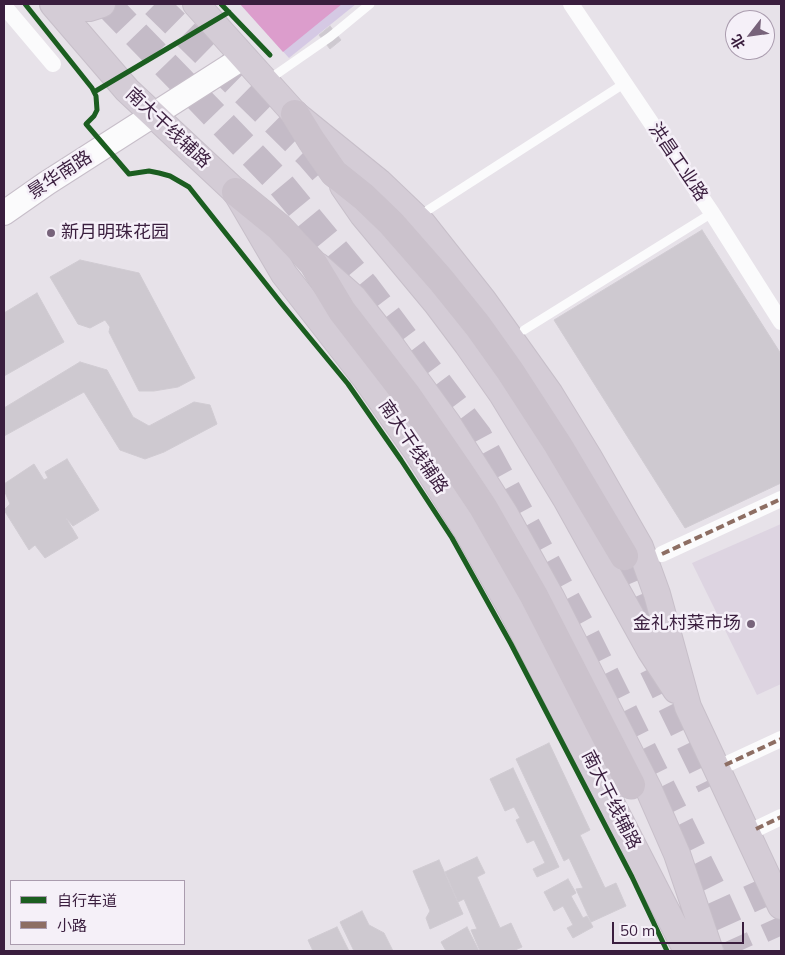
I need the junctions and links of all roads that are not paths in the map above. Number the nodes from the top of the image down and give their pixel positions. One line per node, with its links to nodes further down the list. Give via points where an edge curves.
1 (53, 4): 13 (main road, 南大干线辅路, via 117,79)
2 (58, 4): 3 (main road, via 76,8)
3 (102, 4)
4 (196, 4): 8 (main road)
5 (370, 4): 10 (lane)
6 (571, 4): 11 (street, 洪昌工业路)
7 (4, 6): 9 (street)
8 (244, 58): 10 (main road); 13 (main road, 景华南路)
9 (53, 64)
10 (266, 82): 12 (main road)
11 (625, 83): 16 (lane); 18 (street, 洪昌工业路)
12 (295, 114): 14 (highway); 25 (main road, via 379,182 418,219 483,300 550,394 643,554)
13 (154, 115): 15 (main road, 南大干线辅路); 17 (main road, 景华南路)
14 (334, 173): 24 (highway, via 392,223 478,326 537,411); 25 (main road, via 363,215 437,304 502,394 566,498 650,650)
15 (236, 192): 19 (highway, via 279,227); 32 (main road, 南大干线辅路, via 284,274 392,415 469,534 534,652)
16 (428, 210)
17 (4, 213)
18 (712, 213): 20 (street, 洪昌工业路); 21 (lane)
19 (313, 263): 28 (highway, via 342,311 433,433 483,507 534,596); 33 (main road, via 346,290 387,340 448,424 509,521 649,790 677,854)
20 (781, 322)
21 (524, 330)
22 (781, 499): 23 (street)
23 (662, 554)
24 (624, 556)
25 (688, 707): 31 (main road)
26 (781, 739): 27 (street)
27 (725, 765)
28 (631, 786)
29 (781, 817): 30 (street)
30 (756, 828)
31 (781, 906)
32 (687, 951)
33 (710, 951)

